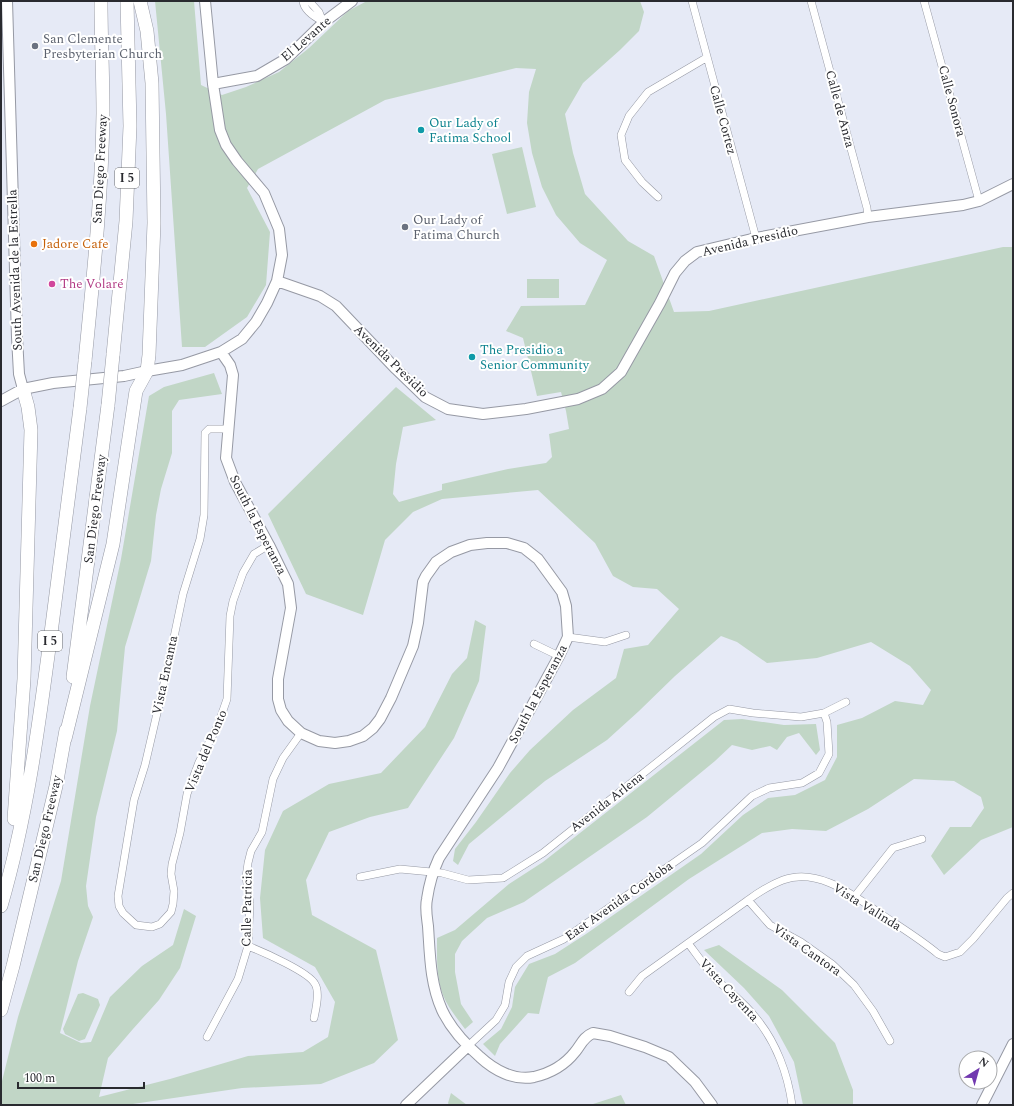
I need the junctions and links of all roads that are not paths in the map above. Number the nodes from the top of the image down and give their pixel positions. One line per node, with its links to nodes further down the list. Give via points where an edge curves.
1 (7, 1): 13 (street, South Avenida de la Estrella)
2 (101, 1): 37 (highway, San Diego Freeway / I 5, bridge, via 101,167 85,362 43,696)
3 (127, 1): 35 (highway, San Diego Freeway / I 5, bridge, via 130,126 126,221 108,405)
4 (140, 1): 23 (highway, via 147,31 152,83 154,235)
5 (205, 1): 15 (street)
6 (303, 1): 12 (street, via 312,15)
7 (309, 1): 12 (street)
8 (352, 1): 12 (street, El Levante)
9 (692, 1): 14 (street, Calle Cortez)
10 (811, 1): 19 (street, Calle de Anza)
11 (924, 1): 18 (street, Calle Sonora)
12 (324, 22): 15 (street, El Levante, via 286,59 257,76)
13 (5, 53): 24 (street, South Avenida de la Estrella, via 17,343 19,374)
14 (706, 58): 17 (street, via 648,92 629,116 621,135 626,160 642,182); 20 (street, Calle Cortez)
15 (213, 84): 21 (street, via 220,130 226,145 264,193 280,229 282,255)
16 (1013, 184): 18 (street, Avenida Presidio)
17 (658, 197)
18 (979, 201): 19 (street, Avenida Presidio)
19 (868, 217): 20 (street, Avenida Presidio)
20 (756, 238): 21 (street, Avenida Presidio, via 697,252 685,261 675,273 621,372 602,389 578,399 483,414 448,409 425,397 336,306 320,296)
21 (277, 281): 22 (street, via 256,322 242,339)
22 (221, 352): 23 (street); 26 (street, South la Esperanza, via 233,375)
23 (147, 372): 24 (street); 35 (highway, via 136,391 113,544)
24 (23, 389): 25 (street); 37 (highway, via 28,407 31,446 24,679)
25 (1, 401)
26 (228, 429): 27 (street, South la Esperanza, via 226,458 229,469); 44 (street, Vista Encanta, via 209,429 205,433 203,526 183,594 145,765 134,800 118,896 119,906 129,920)
27 (269, 545): 34 (street, South la Esperanza, via 288,584 291,608 278,679 278,699 288,721); 44 (street, Vista del Ponto, via 254,554 243,572 233,601 230,616 227,699 187,794 172,864 174,891 171,912 160,924 152,928)
28 (626, 635): 29 (street, via 605,642)
29 (568, 637): 31 (street, South la Esperanza); 34 (street, South la Esperanza, via 566,606 562,592 534,555 524,548 507,543 470,545 451,552 436,562 426,576 413,646 391,698 373,728 363,736 335,743 319,741)
30 (534, 644): 31 (street)
31 (559, 656): 38 (street, South la Esperanza, via 498,768 439,858)
32 (846, 702): 33 (street, Avenida Arlena)
33 (824, 713): 38 (street, Avenida Arlena, via 801,717 729,709 714,717 542,853 502,878 468,880); 53 (street, East Avenida Cordoba, via 829,754 818,773 802,783 769,788 752,796 702,843 564,939 528,956 516,967 509,982 504,1005 496,1020)
34 (301, 733): 46 (street, Calle Patricia, via 283,758 273,779 262,832 251,851 246,877 250,904)
35 (65, 739): 48 (highway, San Diego Freeway / I 5, via 56,786)
36 (922, 839): 41 (street, via 893,848)
37 (11, 872): 43 (highway, San Diego Freeway / I 5)
38 (433, 872): 39 (street, Avenida Arlena, via 400,868); 53 (street, South la Esperanza, via 426,901 430,969 442,1011)
39 (360, 877)
40 (1013, 894): 41 (street, Vista Valinda, via 973,940 960,952 945,957)
41 (855, 896): 42 (street, Vista Valinda, via 828,882 800,877 784,880)
42 (748, 900): 45 (street, Vista Valinda); 51 (street, Vista Cantora, via 770,925 801,942 832,964 854,984)
43 (1, 906)
44 (145, 927)
45 (688, 943): 47 (street, Vista Valinda, via 642,976); 56 (street, Vista Cayenta, via 715,978 756,1017 771,1040 781,1063)
46 (248, 946): 49 (street, via 306,974 316,985 317,1004); 50 (street, Calle Patricia, via 238,979)
47 (630, 992)
48 (1, 1010)
49 (314, 1018)
50 (207, 1037)
51 (890, 1041)
52 (1013, 1044): 57 (street)
53 (468, 1046): 54 (street, East Avenida Cordoba); 55 (street, South la Esperanza, via 500,1072 517,1077 533,1077 556,1070 567,1062 583,1039 593,1033 610,1036 669,1057 695,1082)
54 (406, 1105)
55 (712, 1105)
56 (792, 1105)
57 (982, 1105)

